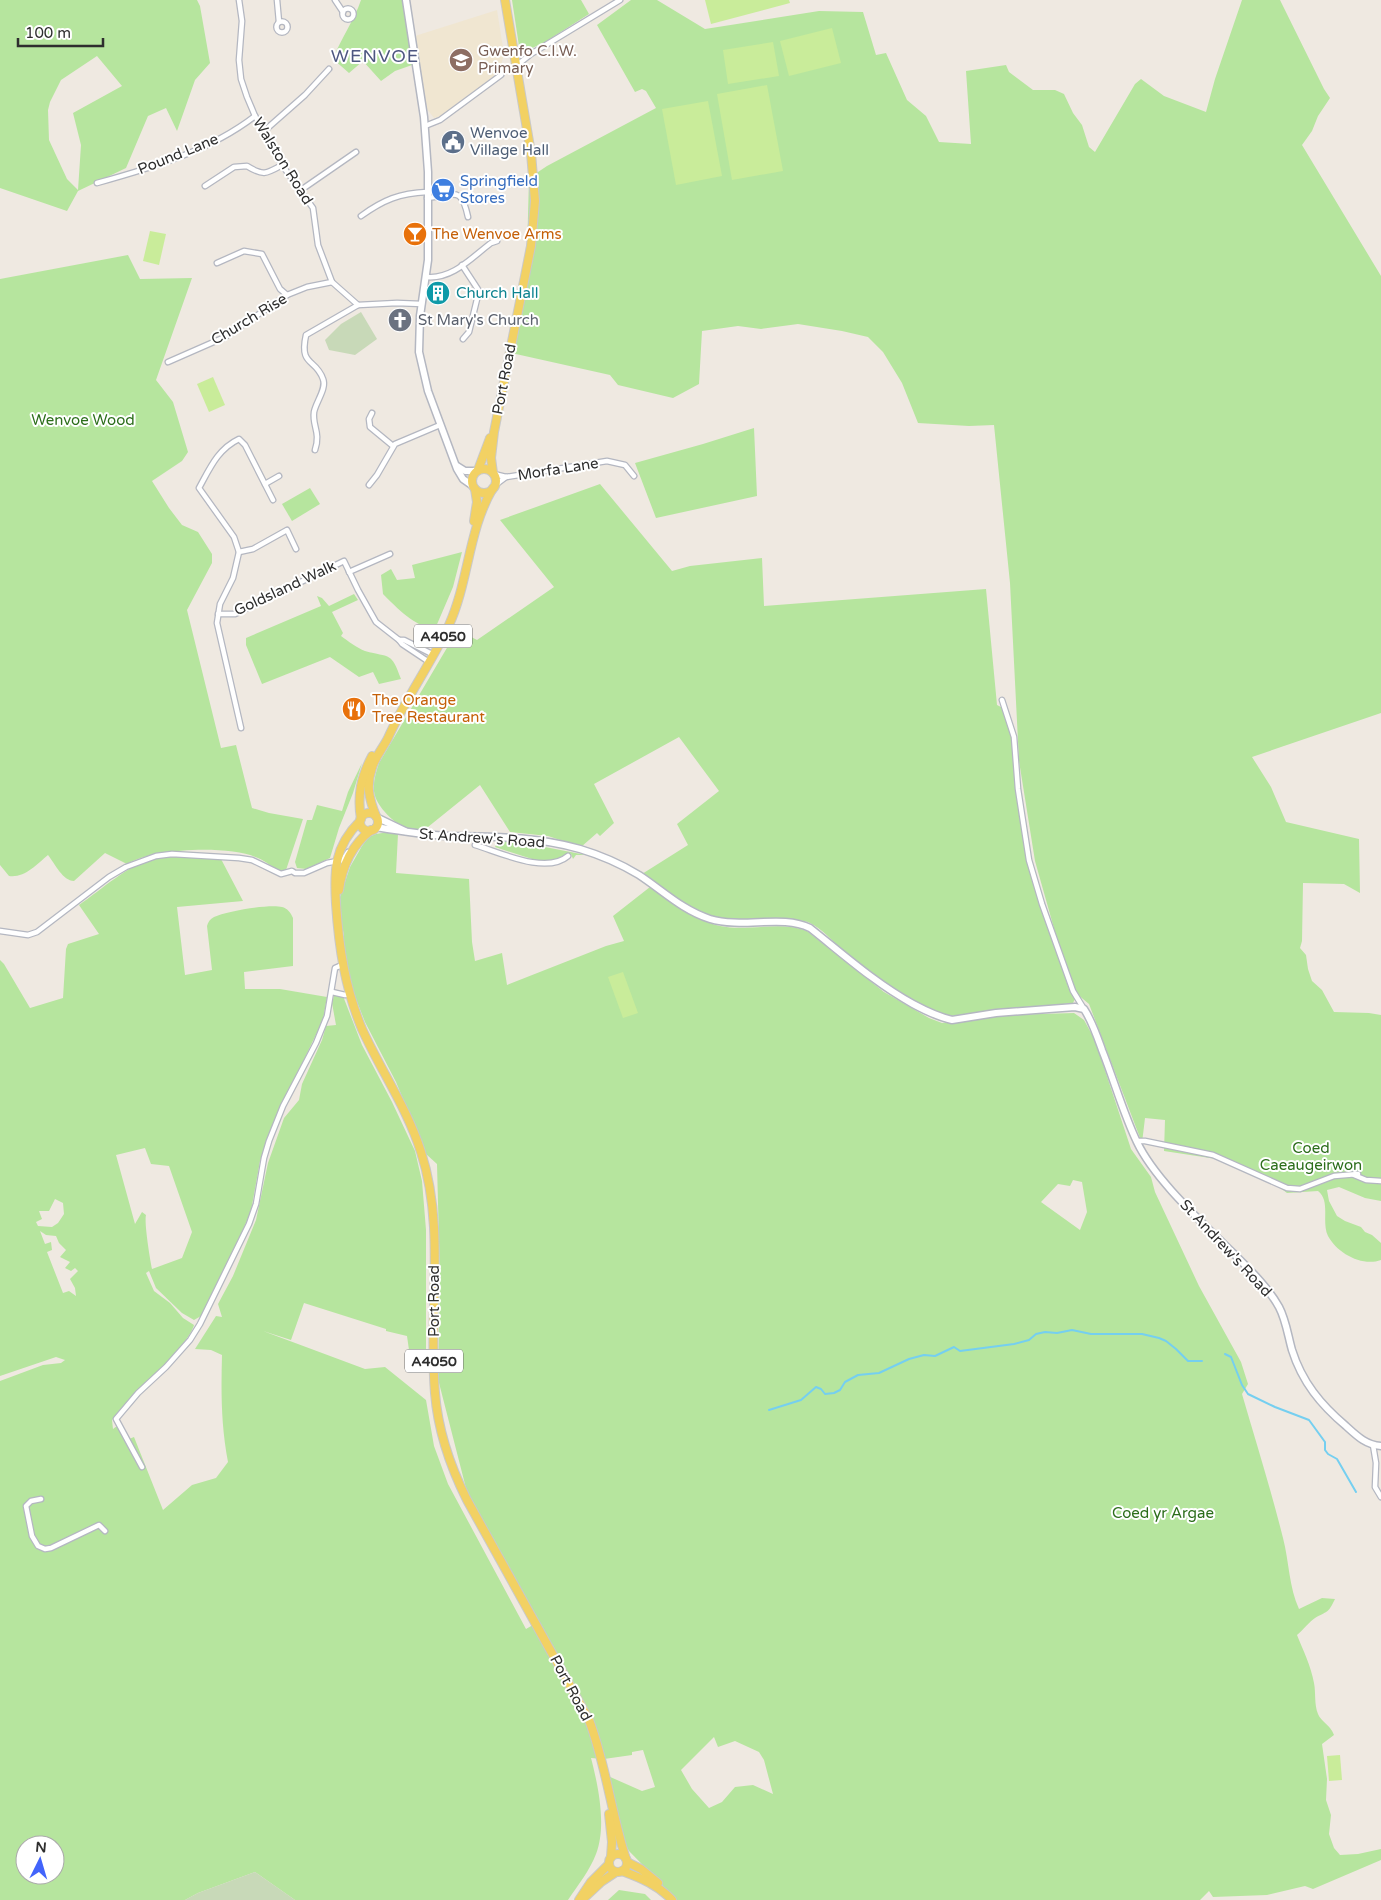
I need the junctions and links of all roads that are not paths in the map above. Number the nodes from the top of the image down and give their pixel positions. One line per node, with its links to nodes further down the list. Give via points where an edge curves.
1 (239, 0): 14 (street, Walston Road, via 241,79)
2 (277, 0): 8 (street)
3 (335, 0): 7 (street)
4 (406, 0): 15 (street)
5 (504, 0): 9 (main road, Port Road / A4050)
6 (620, 0): 10 (street)
7 (343, 12)
8 (280, 22)
9 (513, 50): 10 (street); 11 (main road, Port Road / A4050)
10 (531, 54): 11 (street)
11 (516, 66): 37 (main road, Port Road / A4050, via 534,179 534,224)
12 (329, 69): 16 (street)
13 (501, 75): 15 (street, via 440,120)
14 (255, 116): 16 (street, Walston Road); 19 (street, Pound Lane, via 239,128 190,152)
15 (425, 126): 22 (street)
16 (264, 132): 18 (street, Walston Road)
17 (356, 152): 21 (street)
18 (282, 165): 20 (street, via 270,172 258,173 247,166 234,167); 21 (street, Walston Road)
19 (97, 183)
20 (205, 186)
21 (301, 190): 29 (street, Walston Road, via 312,208 318,244)
22 (427, 195): 23 (street, via 409,193 395,197); 24 (street, via 461,196); 28 (street)
23 (362, 216)
24 (468, 217)
25 (496, 241): 27 (street)
26 (217, 263): 30 (street, via 244,252 262,254 280,289)
27 (462, 265): 28 (street, via 440,277); 33 (street, via 479,291 469,332)
28 (426, 277): 31 (street)
29 (332, 282): 30 (street, Church Rise); 32 (street, Walston Road)
30 (287, 295): 34 (street, Church Rise, via 225,337)
31 (422, 304): 32 (street); 36 (street, via 419,352 424,380)
32 (358, 305): 39 (street, via 306,335 304,350 307,360 323,378 324,384 314,413 318,432)
33 (463, 339)
34 (168, 362)
35 (372, 413): 38 (street, via 370,427)
36 (440, 425): 38 (street); 40 (street)
37 (494, 432): 41 (main road, Port Road / A4050); 42 (main road, Port Road / A4050)
38 (393, 446): 47 (street)
39 (315, 450)
40 (457, 466): 41 (street, via 465,471); 48 (street, via 463,479)
41 (477, 471): 42 (main road, via 486,469); 48 (main road, Port Road / A4050, via 472,478)
42 (493, 473): 45 (street, Morfa Lane); 49 (main road, Port Road / A4050)
43 (279, 476): 46 (street)
44 (634, 476): 45 (street, Morfa Lane, via 625,465 607,461)
45 (506, 477): 49 (street, Morfa Lane)
46 (265, 484): 50 (street); 53 (street, via 240,439 227,445 199,488 234,537)
47 (368, 485)
48 (474, 487): 49 (main road, via 486,492); 51 (main road, Port Road / A4050, via 477,502)
49 (494, 487): 51 (main road, Port Road / A4050)
50 (273, 500)
51 (473, 536): 58 (main road, Port Road / A4050, via 460,594)
52 (296, 549): 53 (street, via 287,530 253,549)
53 (239, 552): 56 (street, via 237,568)
54 (390, 554): 55 (street)
55 (349, 572): 56 (street, Goldsland Walk, via 344,561 235,614); 57 (street, Goldsland Walk, via 376,622)
56 (218, 614): 61 (street, via 217,623)
57 (399, 640): 58 (street, Goldsland Walk); 59 (street, Goldsland Walk)
58 (434, 655): 59 (main road, Port Road / A4050)
59 (429, 662): 62 (main road, Port Road / A4050)
60 (1002, 700): 78 (street, via 1014,737 1029,860 1073,991)
61 (241, 728)
62 (391, 728): 63 (main road, Port Road / A4050, via 369,777 368,792); 64 (main road, Port Road / A4050, via 362,777)
63 (376, 816): 64 (main road, via 366,813); 65 (main road, via 378,821); 66 (street, St Andrew's Road)
64 (360, 820): 65 (main road, via 364,829); 72 (main road, Port Road / A4050, via 346,837)
65 (374, 829): 66 (street, St Andrew's Road); 69 (main road, Port Road / A4050)
66 (406, 831): 67 (street, St Andrew's Road, via 441,836)
67 (492, 836): 70 (street); 78 (street, St Andrew's Road, via 551,843 595,855 626,868 674,901 709,919 741,924 802,924 875,982 941,1017 952,1020 996,1013)
68 (475, 845): 70 (street)
69 (355, 848): 72 (street); 73 (main road, Port Road / A4050, via 344,868)
70 (492, 850): 71 (street, via 538,863 561,862)
71 (568, 856)
72 (337, 861): 73 (main road, Port Road / A4050); 74 (street, via 304,873 292,871 281,874 252,860 239,858 156,856 126,866 37,932 28,935)
73 (336, 902): 75 (main road, Port Road / A4050)
74 (0, 931)
75 (342, 965): 76 (street, via 335,968); 77 (main road, Port Road / A4050)
76 (332, 992): 77 (street); 83 (street, via 316,1043 269,1140 249,1224 200,1324 190,1340 116,1419)
77 (349, 994): 87 (main road, Port Road / A4050, via 363,1030 413,1128 427,1176 434,1228 435,1393 446,1451 467,1500 589,1720)
78 (1084, 1009): 79 (street, St Andrew's Road)
79 (1136, 1141): 80 (street, via 1214,1155 1287,1188 1300,1189 1334,1176 1356,1174 1366,1180); 81 (street, St Andrew's Road, via 1150,1164 1200,1221 1251,1270 1280,1308 1299,1367 1320,1402)
80 (1381, 1181)
81 (1373, 1446): 82 (street); 84 (street, via 1375,1487)
82 (1381, 1446)
83 (142, 1467)
84 (1381, 1497)
85 (41, 1499): 86 (street, via 26,1506 32,1536 38,1546 51,1548 99,1525)
86 (104, 1531)
87 (609, 1798): 88 (main road, Port Road / A4050); 89 (main road, Port Road / A4050)
88 (626, 1860): 89 (main road, via 619,1854); 90 (main road, via 626,1867); 91 (main road, via 662,1886)
89 (610, 1861): 90 (main road, via 610,1869); 92 (main road, via 591,1882)
90 (619, 1872): 91 (main road, via 642,1878); 92 (main road, via 601,1882)
91 (663, 1891): 93 (main road)
92 (581, 1900)
93 (672, 1900)

